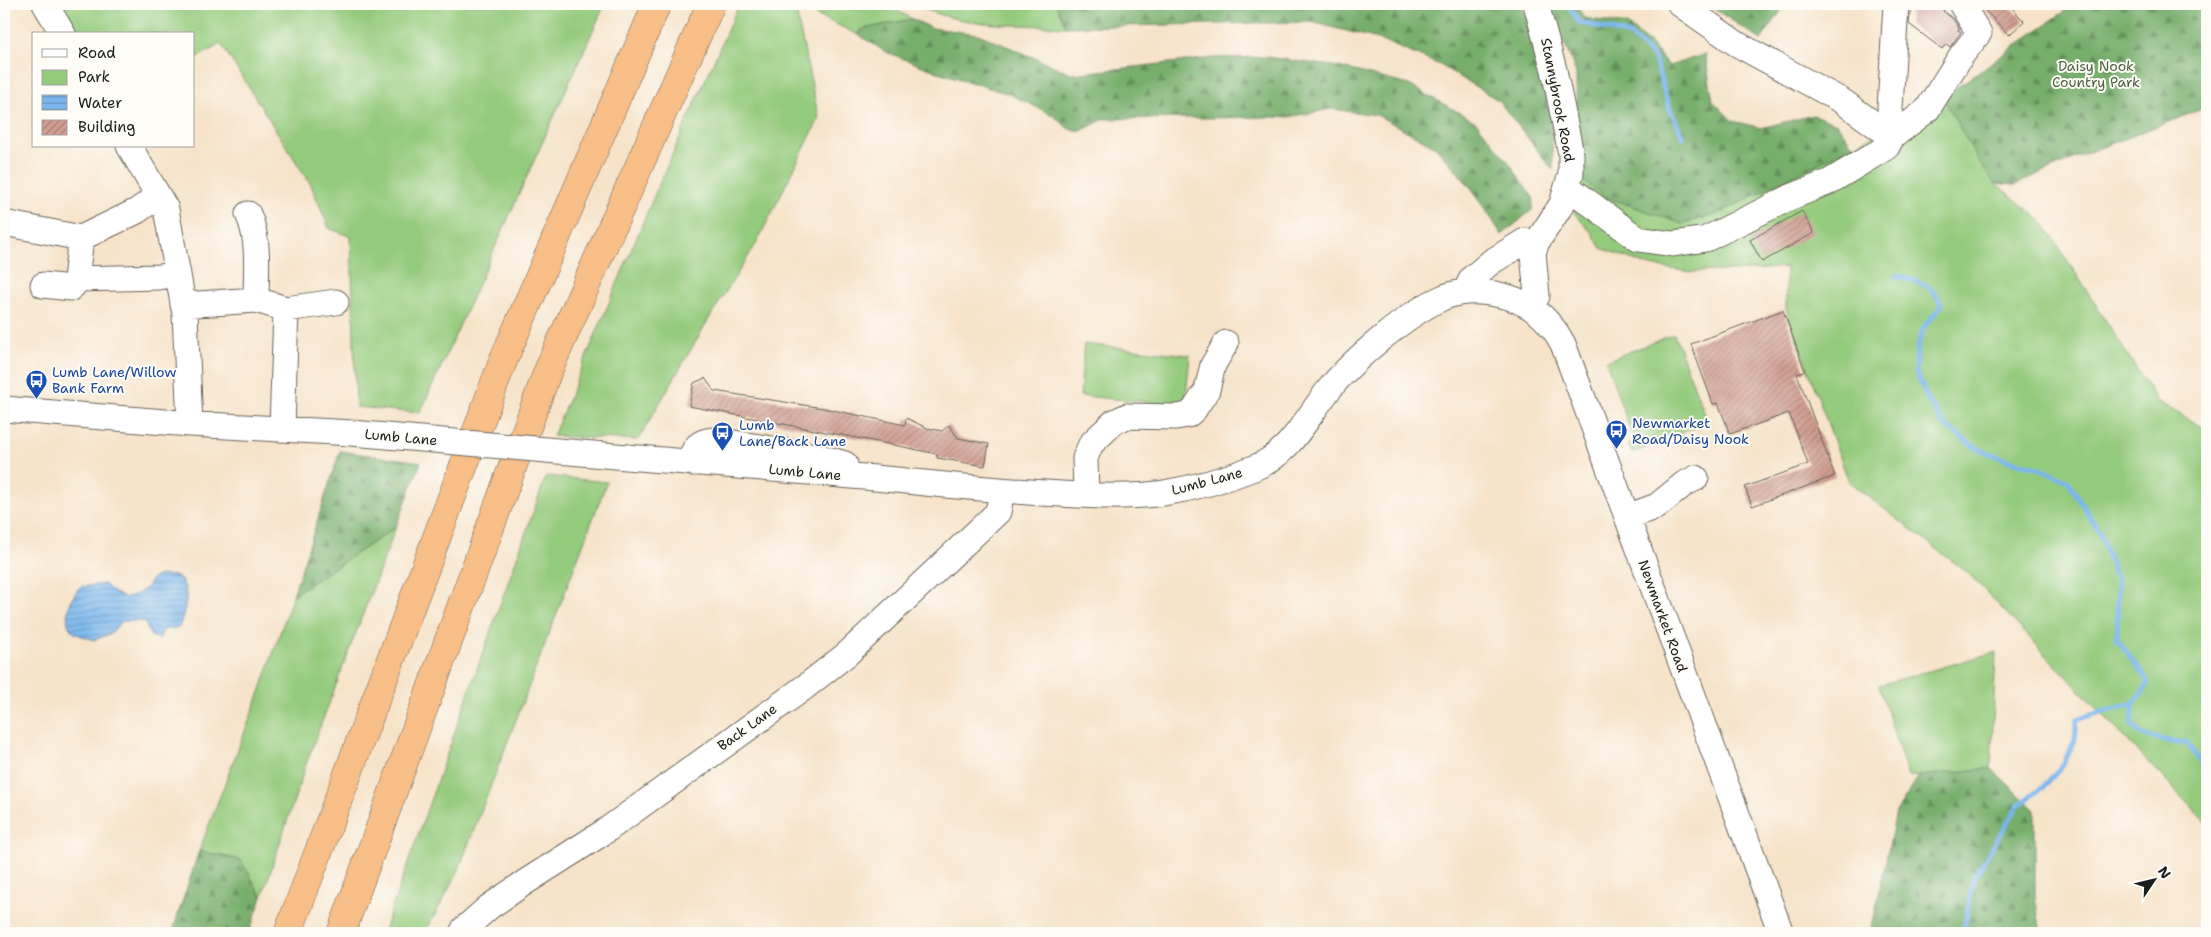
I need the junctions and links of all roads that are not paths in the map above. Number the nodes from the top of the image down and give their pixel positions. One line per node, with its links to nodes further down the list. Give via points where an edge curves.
1 (45, 4): 8 (street)
2 (657, 4): 35 (highway, via 503,361)
3 (711, 4): 36 (highway, via 547,372)
4 (1536, 4): 11 (street, Stannybrook Road, via 1554,70 1571,154)
5 (1680, 4): 9 (street, via 1737,44 1842,101)
6 (1896, 4): 9 (street, via 1890,108)
7 (1961, 4): 9 (street, via 1979,34 1927,110)
8 (61, 32)
9 (1892, 136): 11 (street, via 1887,147 1829,182 1706,239 1674,244 1638,239)
10 (130, 148): 12 (street)
11 (1568, 187): 16 (street, Stannybrook Road, via 1562,204)
12 (158, 196): 15 (street, via 137,211); 17 (street, via 166,209)
13 (248, 214): 22 (street, via 256,250)
14 (4, 223): 15 (street)
15 (81, 238): 18 (street)
16 (1536, 242): 20 (street, via 1526,242 1491,262 1472,278); 25 (street, via 1533,252 1537,296)
17 (178, 274): 18 (street); 24 (street)
18 (75, 283): 19 (street, via 70,288); 21 (street, via 88,290)
19 (43, 285)
20 (1465, 292): 25 (street, Lumb Lane, via 1501,295); 33 (street, Lumb Lane, via 1440,299 1399,326 1361,358 1331,387 1291,443 1267,462 1163,493)
21 (146, 294)
22 (256, 300): 24 (street); 26 (street)
23 (336, 302): 26 (street)
24 (183, 305): 30 (street)
25 (1532, 307): 34 (street, Newmarket Road, via 1553,328 1563,344)
26 (286, 309): 29 (street)
27 (1226, 343): 33 (street, via 1213,364 1207,390 1188,415 1127,416 1114,422 1091,444 1085,458)
28 (4, 409): 30 (street, Lumb Lane)
29 (282, 417): 30 (street, Lumb Lane); 32 (street, Lumb Lane, bridge, via 352,433)
30 (190, 424)
31 (1696, 478): 34 (street, via 1657,506)
32 (1002, 491): 33 (street, Lumb Lane); 37 (street, Back Lane, via 998,512 847,654 604,832 489,908)
33 (1086, 495)
34 (1627, 517): 38 (street, Newmarket Road)
35 (288, 933)
36 (341, 933)
37 (462, 933)
38 (1781, 933)

